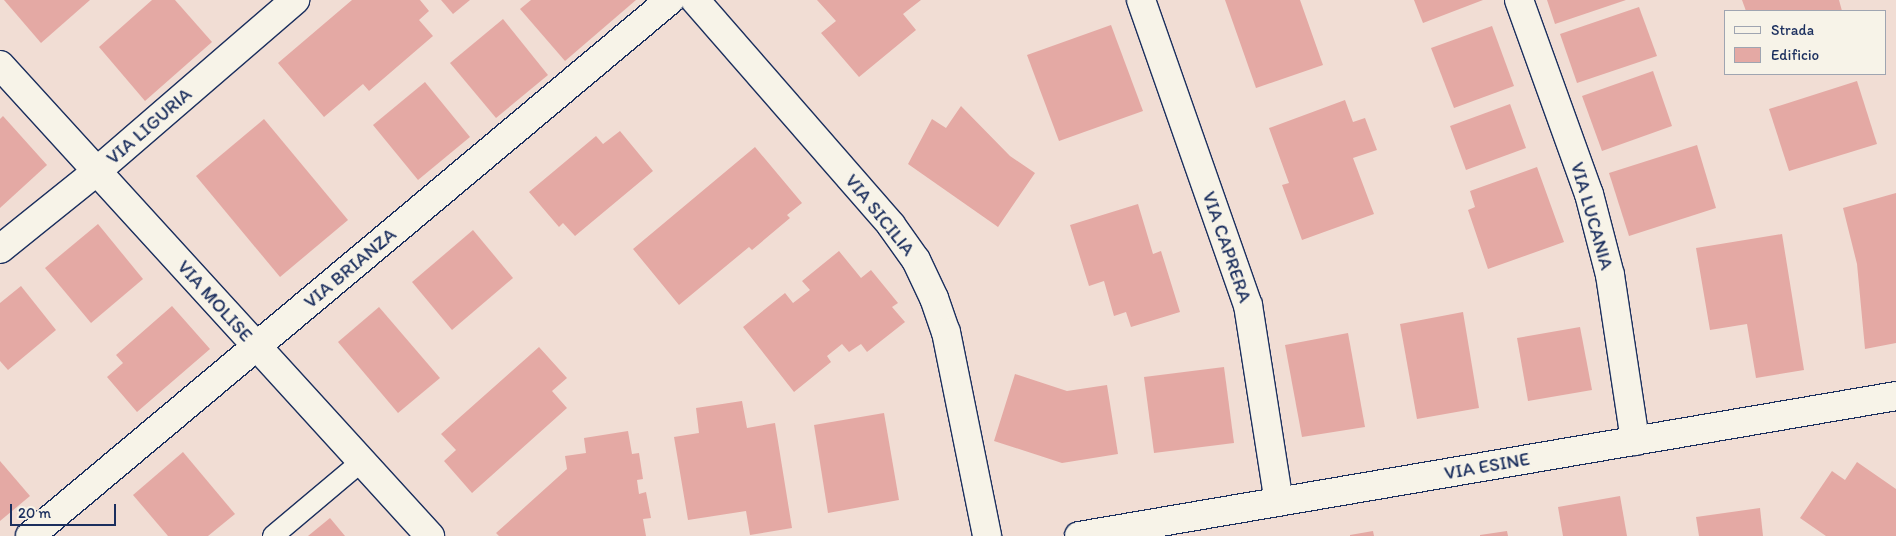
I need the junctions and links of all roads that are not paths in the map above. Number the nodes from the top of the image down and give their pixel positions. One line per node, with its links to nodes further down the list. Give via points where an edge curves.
1 (295, 0): 7 (street, VIA LIGURIA)
2 (670, 0): 9 (street, VIA BRIANZA)
3 (695, 0): 17 (street, VIA SICILIA, via 891,224 916,260 946,332)
4 (1141, 0): 13 (street, VIA CAPRERA, via 1248,305)
5 (1519, 0): 11 (street, VIA LUCANIA, via 1589,194 1608,266)
6 (0, 65): 7 (street, VIA MOLISE)
7 (97, 171): 8 (street, VIA LIGURIA); 9 (street, VIA MOLISE)
8 (0, 249)
9 (256, 346): 12 (street, VIA MOLISE); 14 (street, VIA BRIANZA)
10 (1896, 396): 11 (street, VIA ESINE)
11 (1635, 441): 13 (street, VIA ESINE)
12 (362, 462): 15 (lane); 16 (street, VIA MOLISE)
13 (1279, 502): 18 (street, VIA ESINE)
14 (30, 536)
15 (273, 536)
16 (430, 536)
17 (987, 536)
18 (1079, 536)

